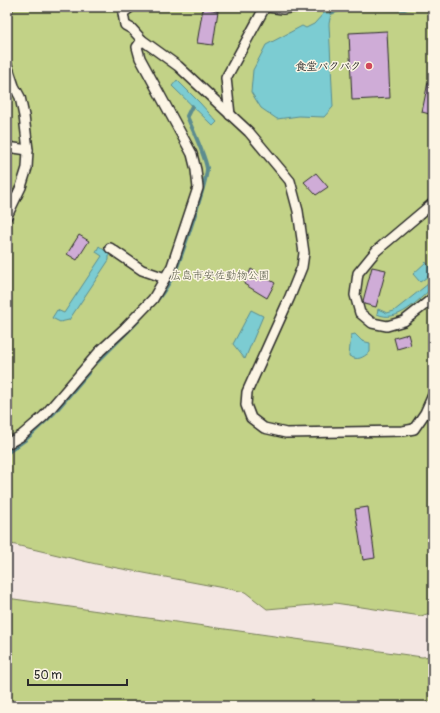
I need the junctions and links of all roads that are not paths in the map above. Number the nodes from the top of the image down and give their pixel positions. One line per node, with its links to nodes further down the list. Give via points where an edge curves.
1 (8, 7): 5 (street)
2 (131, 7): 6 (street, via 123,13 125,25)
3 (266, 7): 4 (street); 8 (street, via 226,78)
4 (295, 7)
5 (7, 10)
6 (142, 40): 8 (street, via 178,66); 14 (street, via 137,47 140,58 192,154 198,188 172,266)
7 (7, 65): 10 (street, via 20,97)
8 (230, 115): 16 (street, via 249,132 290,182 298,211 304,252 302,267 289,299 247,392 246,405 252,418 264,428 286,433 403,432 414,429)
9 (7, 147): 10 (street)
10 (28, 150): 12 (street, via 27,168 21,187)
11 (433, 203): 15 (street, via 376,250 358,273 355,295 360,313 372,323 387,326 404,321)
12 (7, 216)
13 (110, 248): 14 (street, via 142,270)
14 (165, 278): 17 (street, via 153,299 100,351 44,416)
15 (433, 298)
16 (433, 395)
17 (8, 443)

